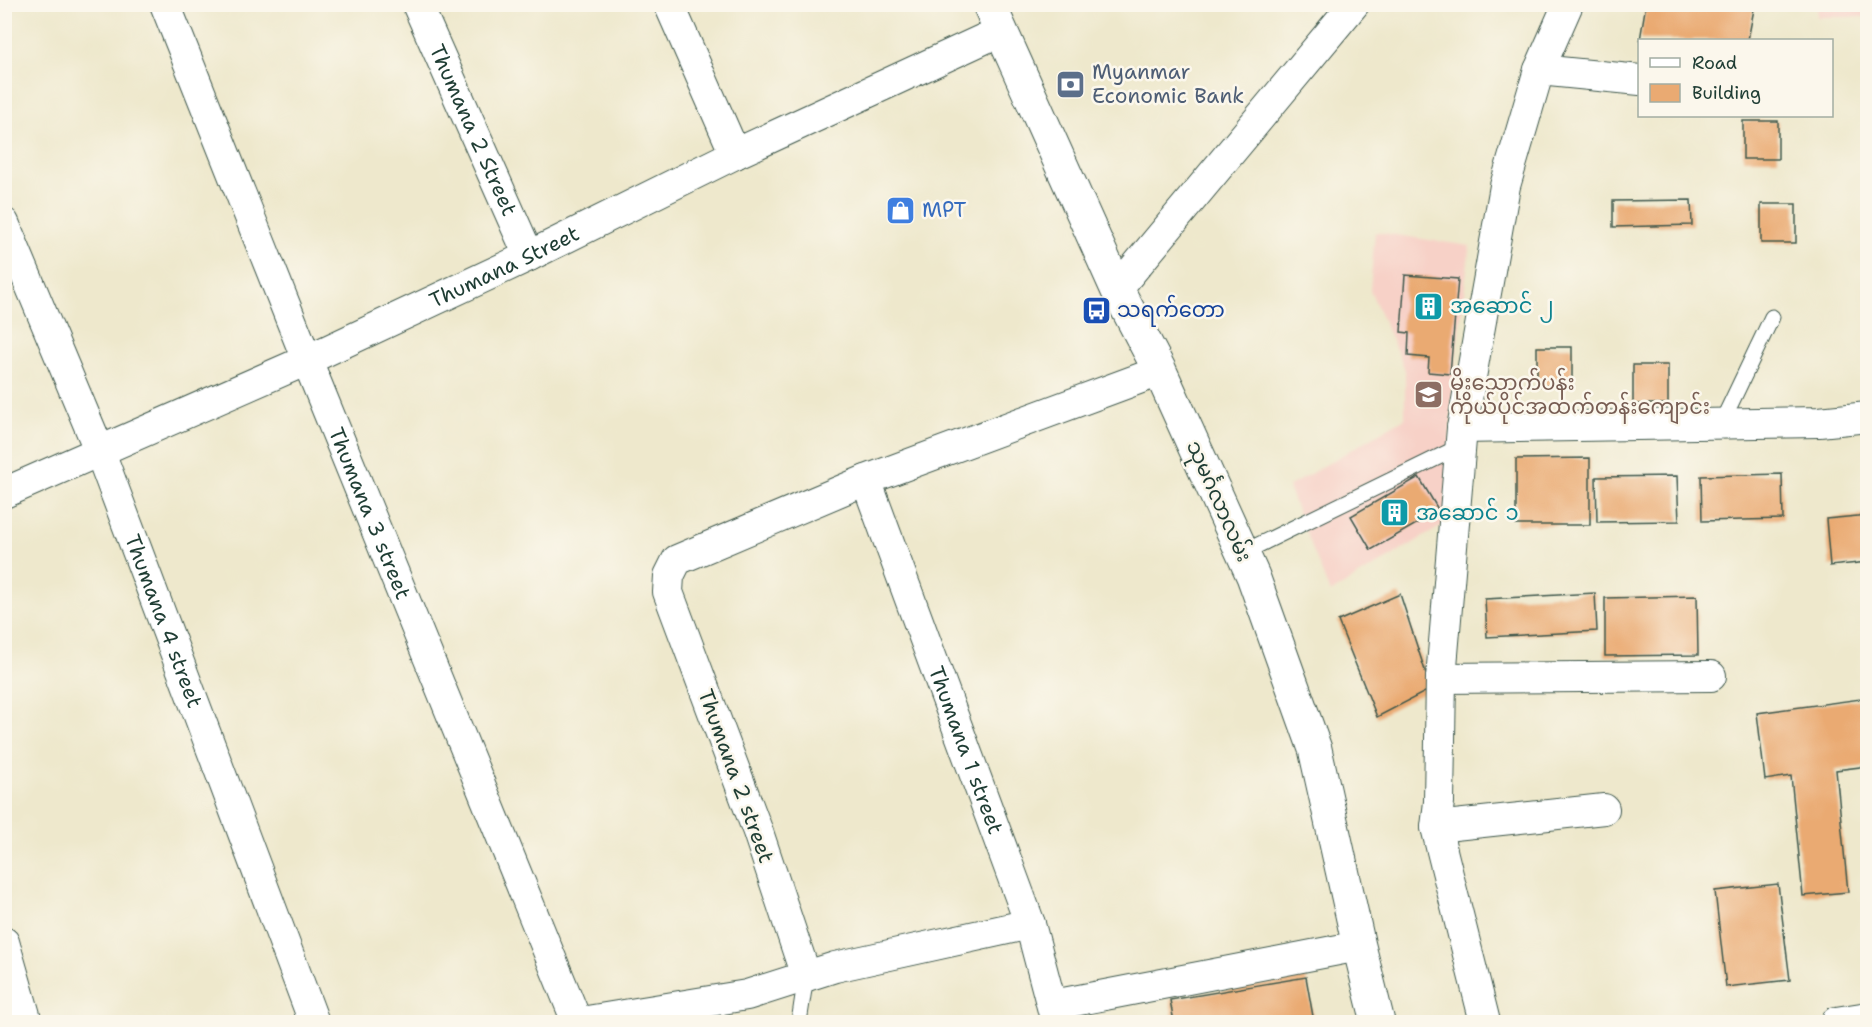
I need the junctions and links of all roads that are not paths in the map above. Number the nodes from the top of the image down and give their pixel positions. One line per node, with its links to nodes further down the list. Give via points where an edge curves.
1 (165, 4): 14 (street, Thumana 3 street)
2 (417, 4): 11 (street, Thumana 2 Street)
3 (669, 4): 9 (street)
4 (1354, 4): 12 (street)
5 (1568, 4): 7 (street)
6 (995, 18): 9 (street, Thumana Street); 12 (main road, သုမင်္ဂလာလမ်း)
7 (1539, 70): 8 (street); 18 (street, via 1505,186)
8 (1638, 80)
9 (735, 154): 11 (street, Thumana Street)
10 (4, 223): 19 (street, Thumana 4 street)
11 (529, 256): 14 (street, Thumana Street)
12 (1117, 289): 15 (main road, သုမင်္ဂလာလမ်း)
13 (1772, 317): 17 (lane)
14 (307, 360): 19 (street, Thumana Street); 35 (street, Thumana 3 street)
15 (1160, 371): 20 (street); 22 (main road, သုမင်္ဂလာလမ်း)
16 (1868, 417): 17 (street)
17 (1721, 424): 18 (street)
18 (1462, 437): 22 (lane); 24 (street)
19 (100, 452): 21 (street, Thumana Street); 34 (street, Thumana 4 street)
20 (866, 480): 27 (street, Thumana 1 street); 30 (street, Thumana 2 street, via 676,560 669,576 668,592 758,832)
21 (4, 493)
22 (1242, 553): 29 (main road, သုမင်္ဂလာလမ်း, via 1315,749)
23 (1711, 676): 24 (street)
24 (1441, 678): 26 (street)
25 (1604, 809): 26 (street)
26 (1436, 827): 38 (street)
27 (1030, 924): 30 (street); 31 (street, Thumana 1 street)
28 (4, 942): 33 (street)
29 (1359, 946): 31 (street); 37 (main road, သုမင်္ဂလာလမ်း)
30 (806, 976): 35 (street, via 747,995); 36 (lane)
31 (1055, 1014)
32 (1868, 1017): 39 (street)
33 (27, 1023)
34 (314, 1023)
35 (579, 1023)
36 (799, 1023)
37 (1378, 1023)
38 (1485, 1023)
39 (1836, 1023)

